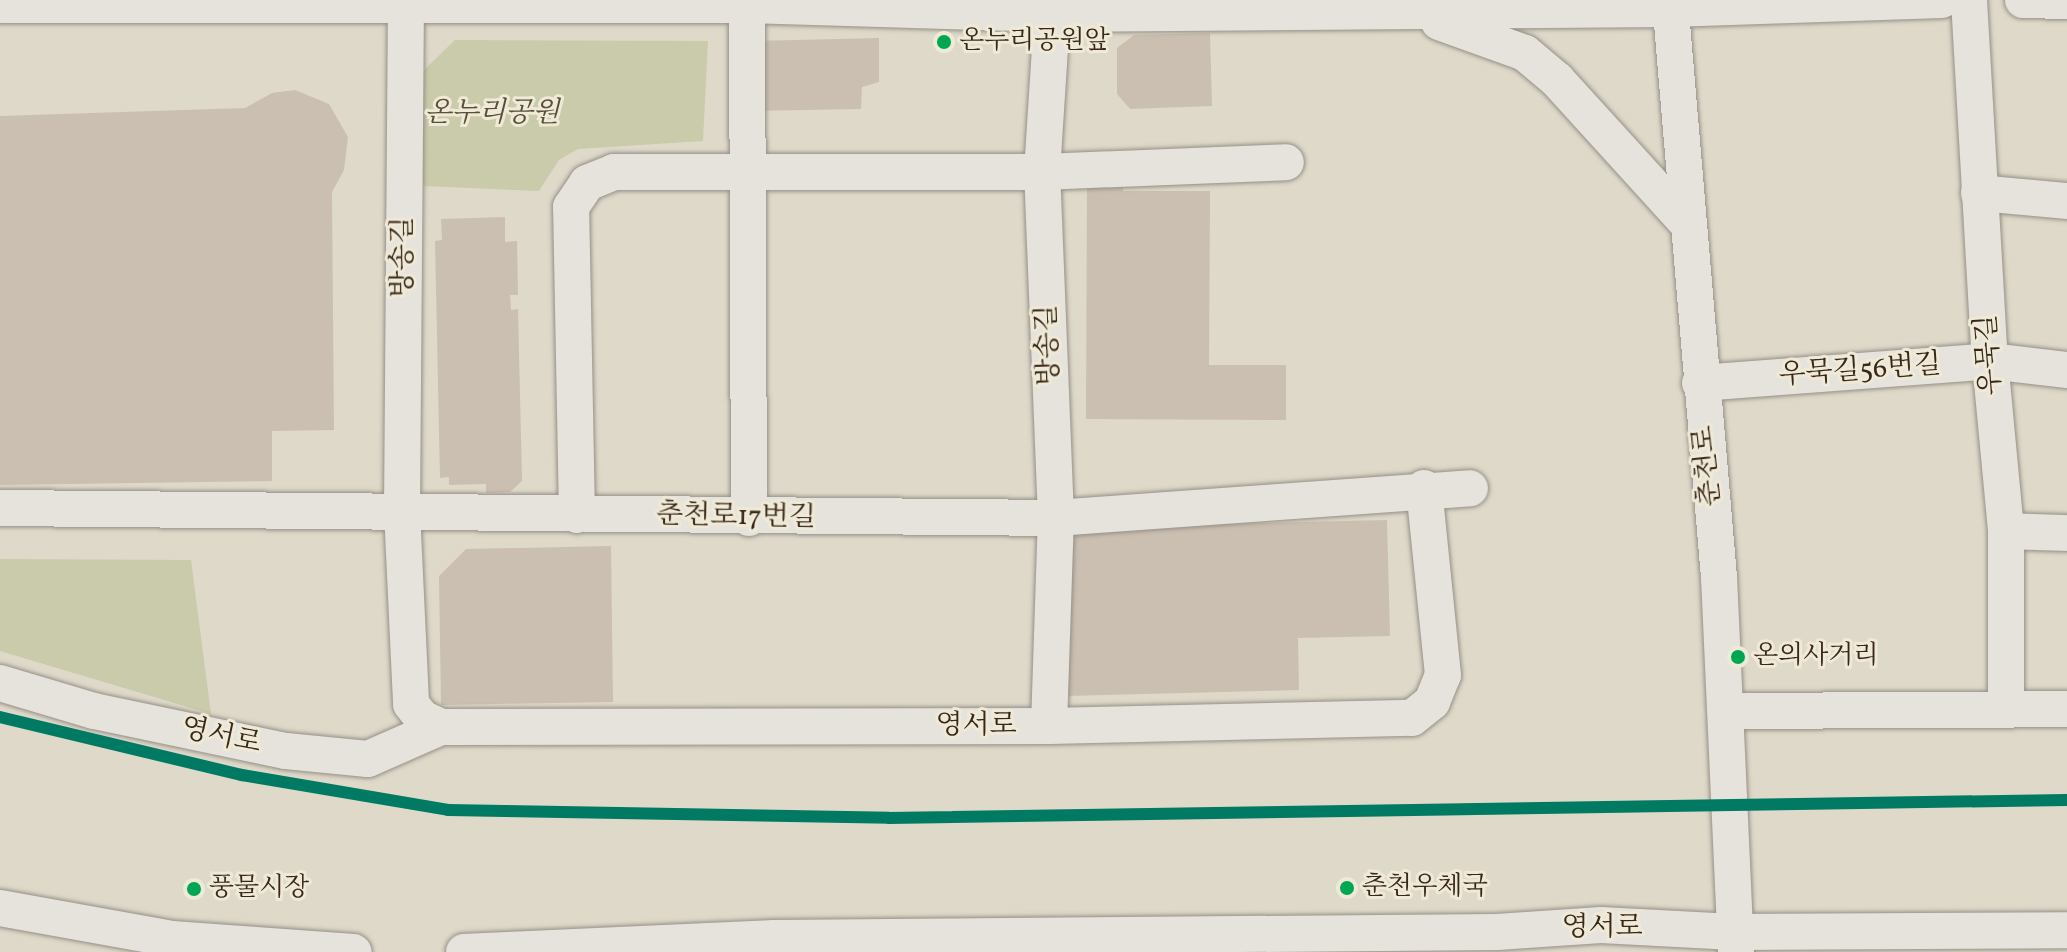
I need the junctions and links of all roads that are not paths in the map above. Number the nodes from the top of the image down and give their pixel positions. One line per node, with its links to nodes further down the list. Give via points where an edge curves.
1 (1942, 0): 9 (street)
2 (1969, 0): 15 (street, 우묵길)
3 (2023, 0): 4 (street)
4 (2067, 1)
5 (406, 2): 6 (street); 7 (street); 24 (street, 방송길)
6 (0, 5)
7 (747, 5): 10 (street); 13 (street)
8 (1483, 5): 9 (street); 11 (street)
9 (1670, 5): 17 (street, 춘천로)
10 (1053, 7): 11 (street); 14 (street, 방송길)
11 (1403, 12): 17 (street, via 1525,53 1557,80)
12 (1286, 162): 14 (street)
13 (750, 172): 14 (street); 25 (street, via 614,172 587,183 571,207); 26 (street)
14 (1042, 172): 27 (street, 방송길)
15 (1979, 193): 16 (street); 18 (street, 우묵길)
16 (2067, 201)
17 (1688, 224): 20 (street, 춘천로)
18 (1990, 361): 19 (street, 우묵길56번길); 20 (street, 우묵길56번길); 28 (street, 우묵길)
19 (2067, 370)
20 (1700, 383): 33 (street, 춘천로)
21 (1424, 488): 22 (street, 춘천로17번길); 27 (street, 춘천로17번길); 34 (street, 영서로, via 1443,675 1432,702 1412,718)
22 (1470, 488)
23 (0, 508): 24 (street, 춘천로17번길)
24 (402, 511): 25 (street, 춘천로17번길); 35 (street, via 411,704 422,718)
25 (577, 515): 26 (street, 춘천로17번길)
26 (749, 518): 27 (street, 춘천로17번길)
27 (1056, 518): 34 (street, 방송길)
28 (2006, 531): 29 (street); 32 (street, 우묵길)
29 (2067, 533)
30 (0, 683): 35 (street, 영서로, via 94,711 300,752 368,759)
31 (2067, 709): 32 (street)
32 (2006, 710): 33 (street)
33 (1728, 711): 40 (street, 춘천로)
34 (1049, 726): 35 (street, 영서로)
35 (441, 727)
36 (0, 908): 42 (street, via 172,939)
37 (2067, 930): 38 (street, 영서로)
38 (2027, 941): 40 (street, 영서로)
39 (1498, 942): 40 (street, 영서로, via 1601,925); 41 (street, 영서로)
40 (1735, 942)
41 (1314, 943): 43 (street, 영서로, via 774,938)
42 (354, 952)
43 (464, 952)

